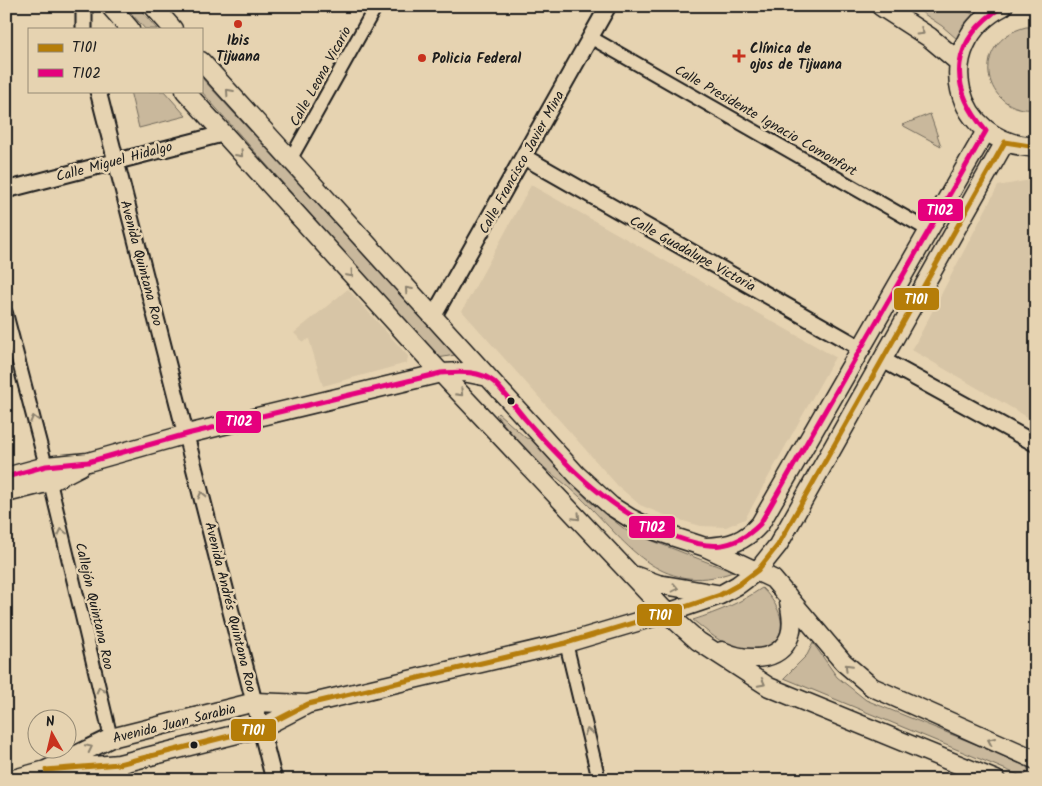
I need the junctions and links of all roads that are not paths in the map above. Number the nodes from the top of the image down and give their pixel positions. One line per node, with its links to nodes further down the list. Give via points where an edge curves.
1 (110, 6): 7 (main road)
2 (153, 6): 8 (main road)
3 (376, 6): 20 (street, Calle Leona Vicario)
4 (608, 6): 9 (street, Calle Francisco Javier Mina)
5 (880, 6): 11 (main road, one-way to 11, via 929,37)
6 (1003, 6): 11 (main road, via 976,26 965,43)
7 (129, 28)
8 (172, 28)
9 (590, 37): 18 (street, Calle Francisco Javier Mina); 22 (street, Calle Presidente Ignacio Comonfort)
10 (202, 62): 20 (main road, one-way to 10)
11 (959, 62): 14 (main road, via 958,77 966,107)
12 (98, 92): 19 (street, Avenida Quintana Roo)
13 (186, 92): 15 (main road)
14 (986, 131): 16 (main road); 22 (main road)
15 (222, 134): 19 (street, Calle Miguel Hidalgo); 27 (main road, one-way to 27)
16 (1005, 142): 17 (main road); 26 (main road, Avenida Juan Sarabia)
17 (1036, 147)
18 (524, 157): 24 (street, Calle Francisco Javier Mina); 25 (street, Calle Guadalupe Victoria)
19 (116, 160): 21 (street, Calle Miguel Hidalgo); 29 (street, Avenida Quintana Roo)
20 (290, 160): 24 (main road, one-way to 20)
21 (6, 190)
22 (928, 230): 25 (main road)
23 (6, 314): 31 (street, Callejón Quintana Roo, one-way to 23)
24 (433, 317): 28 (main road)
25 (862, 349): 34 (main road, via 760,524 750,536 732,545)
26 (883, 360): 30 (street); 35 (main road, Avenida Juan Sarabia, via 778,545)
27 (440, 372): 28 (main road, via 463,372); 29 (main road); 36 (main road, one-way to 36)
28 (488, 378): 34 (main road, via 577,475 611,506 656,531)
29 (187, 434): 31 (main road); 42 (street, Avenida Andrés Quintana Roo, one-way to 29)
30 (1036, 444)
31 (48, 474): 32 (main road); 33 (main road); 45 (street, Callejón Quintana Roo, one-way to 31)
32 (6, 476)
33 (6, 494)
34 (704, 547): 35 (main road)
35 (758, 570): 37 (main road, Avenida Juan Sarabia); 38 (main road, via 773,579)
36 (633, 574): 37 (main road, one-way to 37, via 658,584); 39 (main road)
37 (720, 595): 39 (main road, Avenida Juan Sarabia)
38 (788, 595): 40 (main road, via 789,636 778,651 767,657 734,656); 47 (main road, one-way to 38, via 872,687 843,662)
39 (667, 613): 40 (main road); 41 (main road, Avenida Juan Sarabia)
40 (698, 641): 46 (main road, one-way to 46, via 768,687)
41 (566, 643): 43 (main road, Avenida Juan Sarabia); 52 (street, one-way to 41)
42 (255, 702): 43 (main road, Avenida Juan Sarabia); 44 (street, Avenida Andrés Quintana Roo); 45 (main road, Avenida Juan Sarabia)
43 (308, 704): 44 (main road, Avenida Juan Sarabia)
44 (261, 728): 49 (main road, Avenida Juan Sarabia); 51 (street, Avenida Andrés Quintana Roo)
45 (111, 738): 48 (main road, Avenida Juan Sarabia, one-way to 45)
46 (926, 753): 53 (main road); 54 (main road)
47 (1036, 760)
48 (46, 770): 49 (main road, Avenida Juan Sarabia); 50 (main road, Avenida Juan Sarabia)
49 (121, 772)
50 (10, 780)
51 (274, 780)
52 (599, 780)
53 (967, 780)
54 (996, 780)

